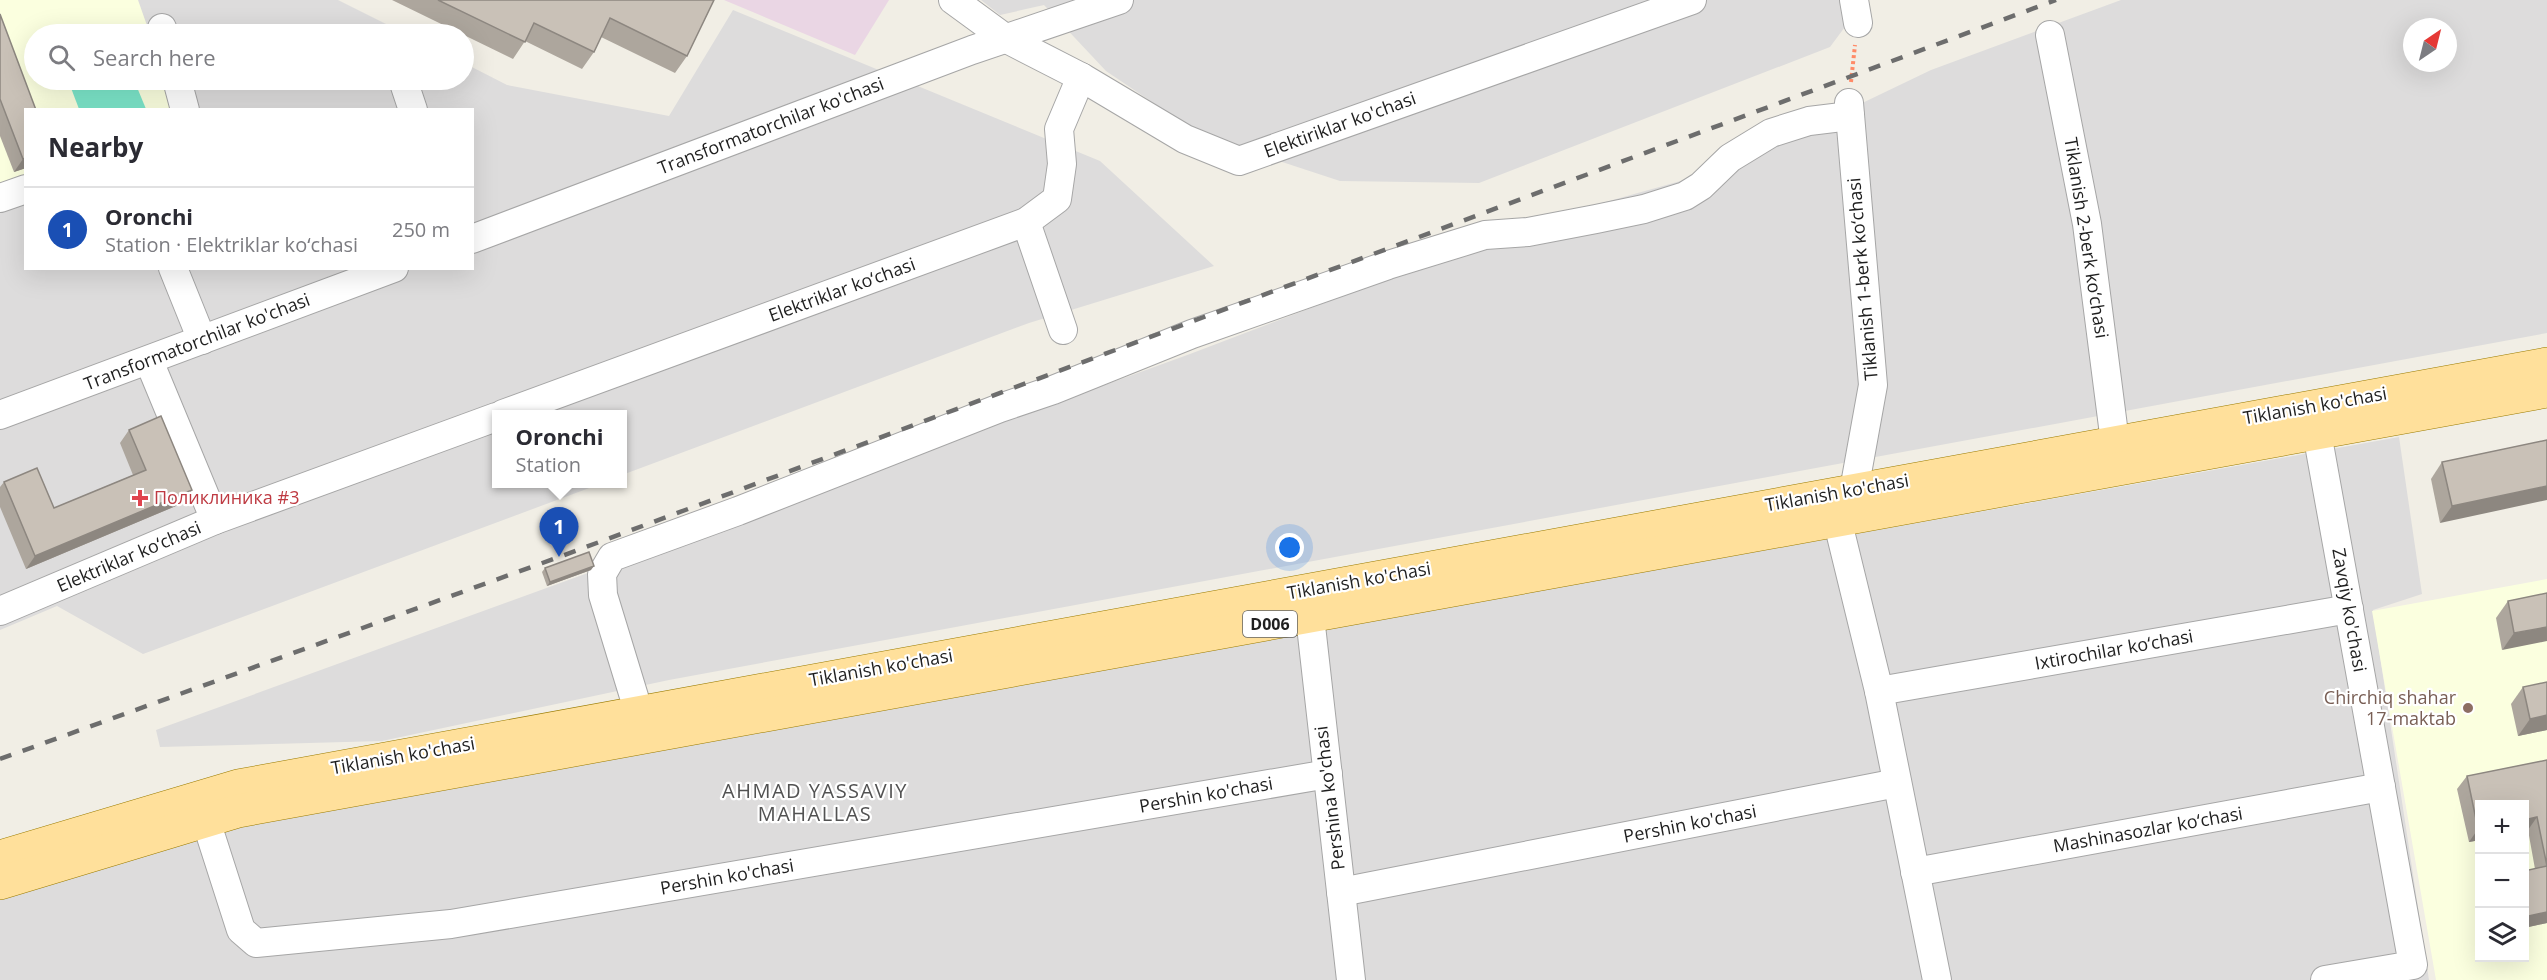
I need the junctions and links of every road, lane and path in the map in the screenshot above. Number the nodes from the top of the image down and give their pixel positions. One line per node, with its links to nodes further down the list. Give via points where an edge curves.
1 (953, 0): 6 (street, Elektiriklar ko'chasi)
2 (1119, 0): 4 (street, Transformatorchilar ko'chasi)
3 (1692, 0): 7 (street, Elektiriklar ko'chasi, via 1239,161 1185,139)
4 (1067, 9): 6 (street, Transformatorchilar ko'chasi)
5 (2050, 36): 27 (street, Tiklanish 2-berk ko‘chasi, via 2086,224)
6 (1005, 38): 7 (street, Elektiriklar ko'chasi); 15 (street, Transformatorchilar ko'chasi)
7 (1081, 77): 14 (street, Elektriklar ko‘chasi, via 1059,129 1062,164 1057,200)
8 (180, 90): 10 (street)
9 (406, 90): 11 (street)
10 (184, 108)
11 (412, 108)
12 (24, 190): 13 (street)
13 (0, 198)
14 (1026, 222): 18 (street); 23 (street, Elektriklar ko‘chasi)
15 (474, 238)
16 (174, 270): 19 (street)
17 (389, 270): 19 (street, Transformatorchilar ko'chasi)
18 (1064, 330)
19 (202, 340): 20 (street, Transformatorchilar ko'chasi)
20 (149, 361): 24 (street, Transformatorchilar ko'chasi); 30 (street)
21 (2547, 364): 27 (main road, Tiklanish ko'chasi / D006)
22 (2547, 391): 26 (main road, D006)
23 (514, 410)
24 (0, 415)
25 (492, 418): 30 (street, Elektriklar ko‘chasi)
26 (2317, 433): 29 (main road, D006); 31 (street, Zavqiy ko'chasi)
27 (2115, 442): 28 (main road, Tiklanish ko'chasi / D006)
28 (1854, 490): 29 (main road); 35 (main road, Tiklanish ko'chasi / D006); 35 (street, Tiklanish 1-berk ko‘chasi, via 1873,385 1850,110 1771,133 1731,158 1685,196 1596,219 1528,232 1485,235 1377,268 1182,338 612,557 602,574 603,596)
29 (1837, 519): 33 (main road, D006); 34 (street)
30 (215, 520): 32 (street, Elektriklar ko‘chasi)
31 (2349, 609): 34 (street, Ixtirochilar ko‘chasi); 38 (street, Zavqiy ko'chasi)
32 (0, 611)
33 (1310, 617): 36 (street, Pershina ko'chasi); 39 (main road, D006, via 238,811)
34 (1878, 691): 37 (street)
35 (639, 713): 40 (main road, Tiklanish ko'chasi / D006, via 238,786)
36 (1328, 774): 39 (street, Pershin ko'chasi, via 451,924 256,943 241,930); 43 (street, Pershina ko'chasi)
37 (1897, 783): 41 (street); 43 (street, Pershin ko'chasi)
38 (2381, 787): 41 (street, Mashinasozlar ko‘chasi); 46 (street, Zavqiy ko'chasi, via 2413,965)
39 (206, 821): 42 (main road, D006)
40 (0, 857)
41 (1915, 872): 45 (street)
42 (0, 883)
43 (1341, 892): 44 (street, Pershina ko'chasi)
44 (1351, 980)
45 (1937, 980)
46 (2325, 980)

